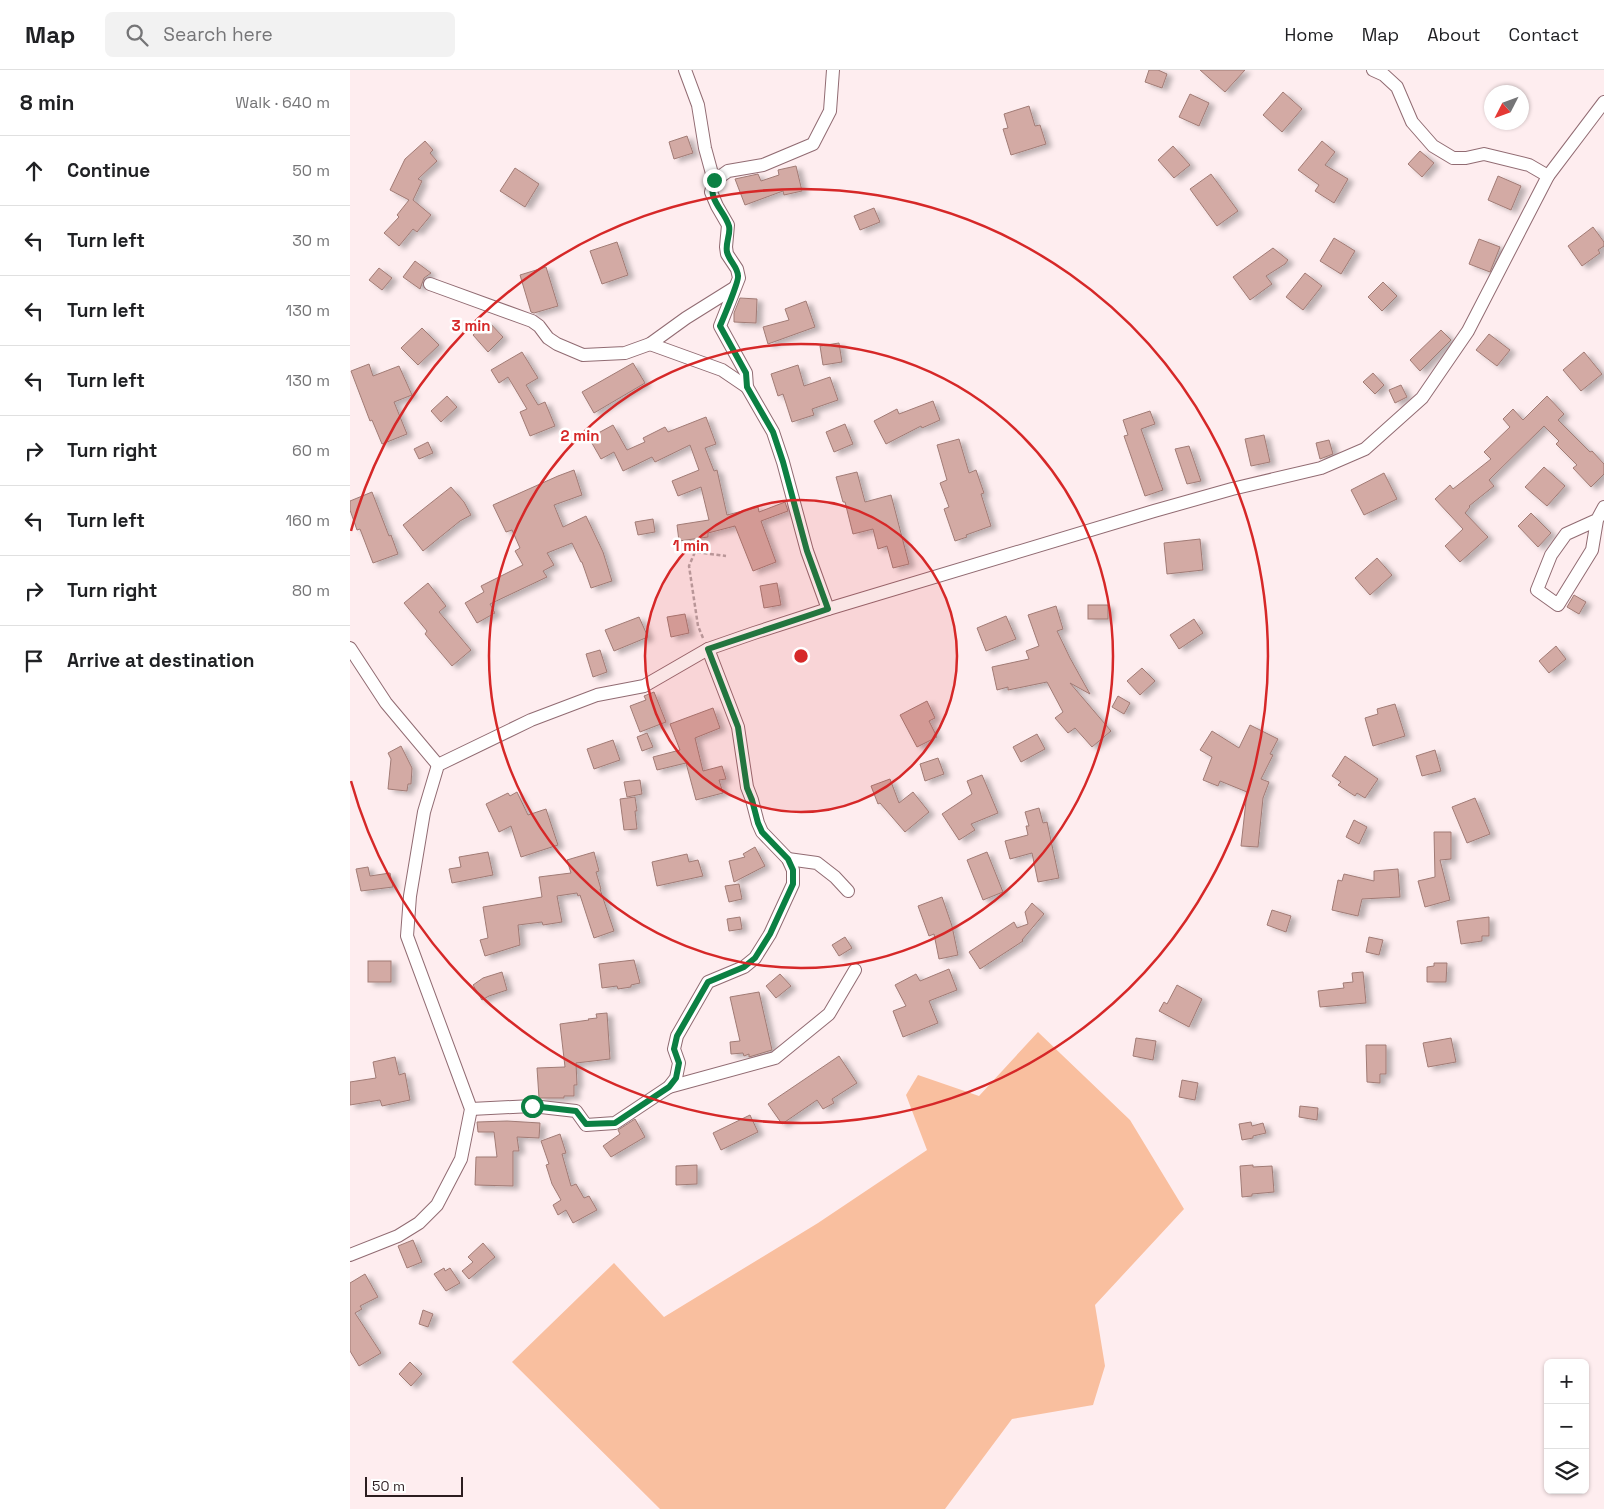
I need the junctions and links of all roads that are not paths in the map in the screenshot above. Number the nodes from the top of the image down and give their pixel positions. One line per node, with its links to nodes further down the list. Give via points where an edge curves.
1 (685, 70): 6 (street, via 698,106)
2 (833, 70): 6 (street, via 830,111 813,144 764,165 728,171)
3 (1373, 70): 5 (street, via 1397,87 1412,122 1433,146 1454,158 1484,154 1529,165)
4 (1603, 105): 5 (street)
5 (1548, 176): 13 (street, via 1468,331 1422,398 1365,449 1321,468 1154,511)
6 (714, 180): 8 (street, via 711,192 728,225 727,254 739,278)
7 (430, 284): 9 (street, via 532,321 557,344 583,355 625,353)
8 (734, 288): 9 (street); 10 (street, via 720,326 746,373)
9 (650, 344): 10 (street, via 722,370)
10 (747, 387): 13 (street, via 773,432 807,551)
11 (1604, 507): 12 (street)
12 (1597, 520): 12 (street, via 1566,534 1550,556 1537,590 1558,605 1592,550)
13 (828, 609): 15 (street)
14 (350, 648): 16 (street, via 386,703)
15 (708, 649): 16 (street, via 644,686 597,695 539,716); 17 (street, via 738,727 747,788 758,823 762,832)
16 (438, 765): 21 (street, via 424,812 407,936)
17 (788, 859): 18 (street, via 817,863); 20 (street, via 793,870 793,884 770,934 755,958 744,967 708,982 677,1036 674,1049 679,1063 676,1078)
18 (848, 891)
19 (855, 970): 20 (street, via 828,1014 776,1058)
20 (669, 1087): 21 (street, via 615,1123 586,1124 576,1111 532,1106)
21 (471, 1108): 22 (street, via 461,1159 437,1205 419,1223 398,1236)
22 (350, 1254)

